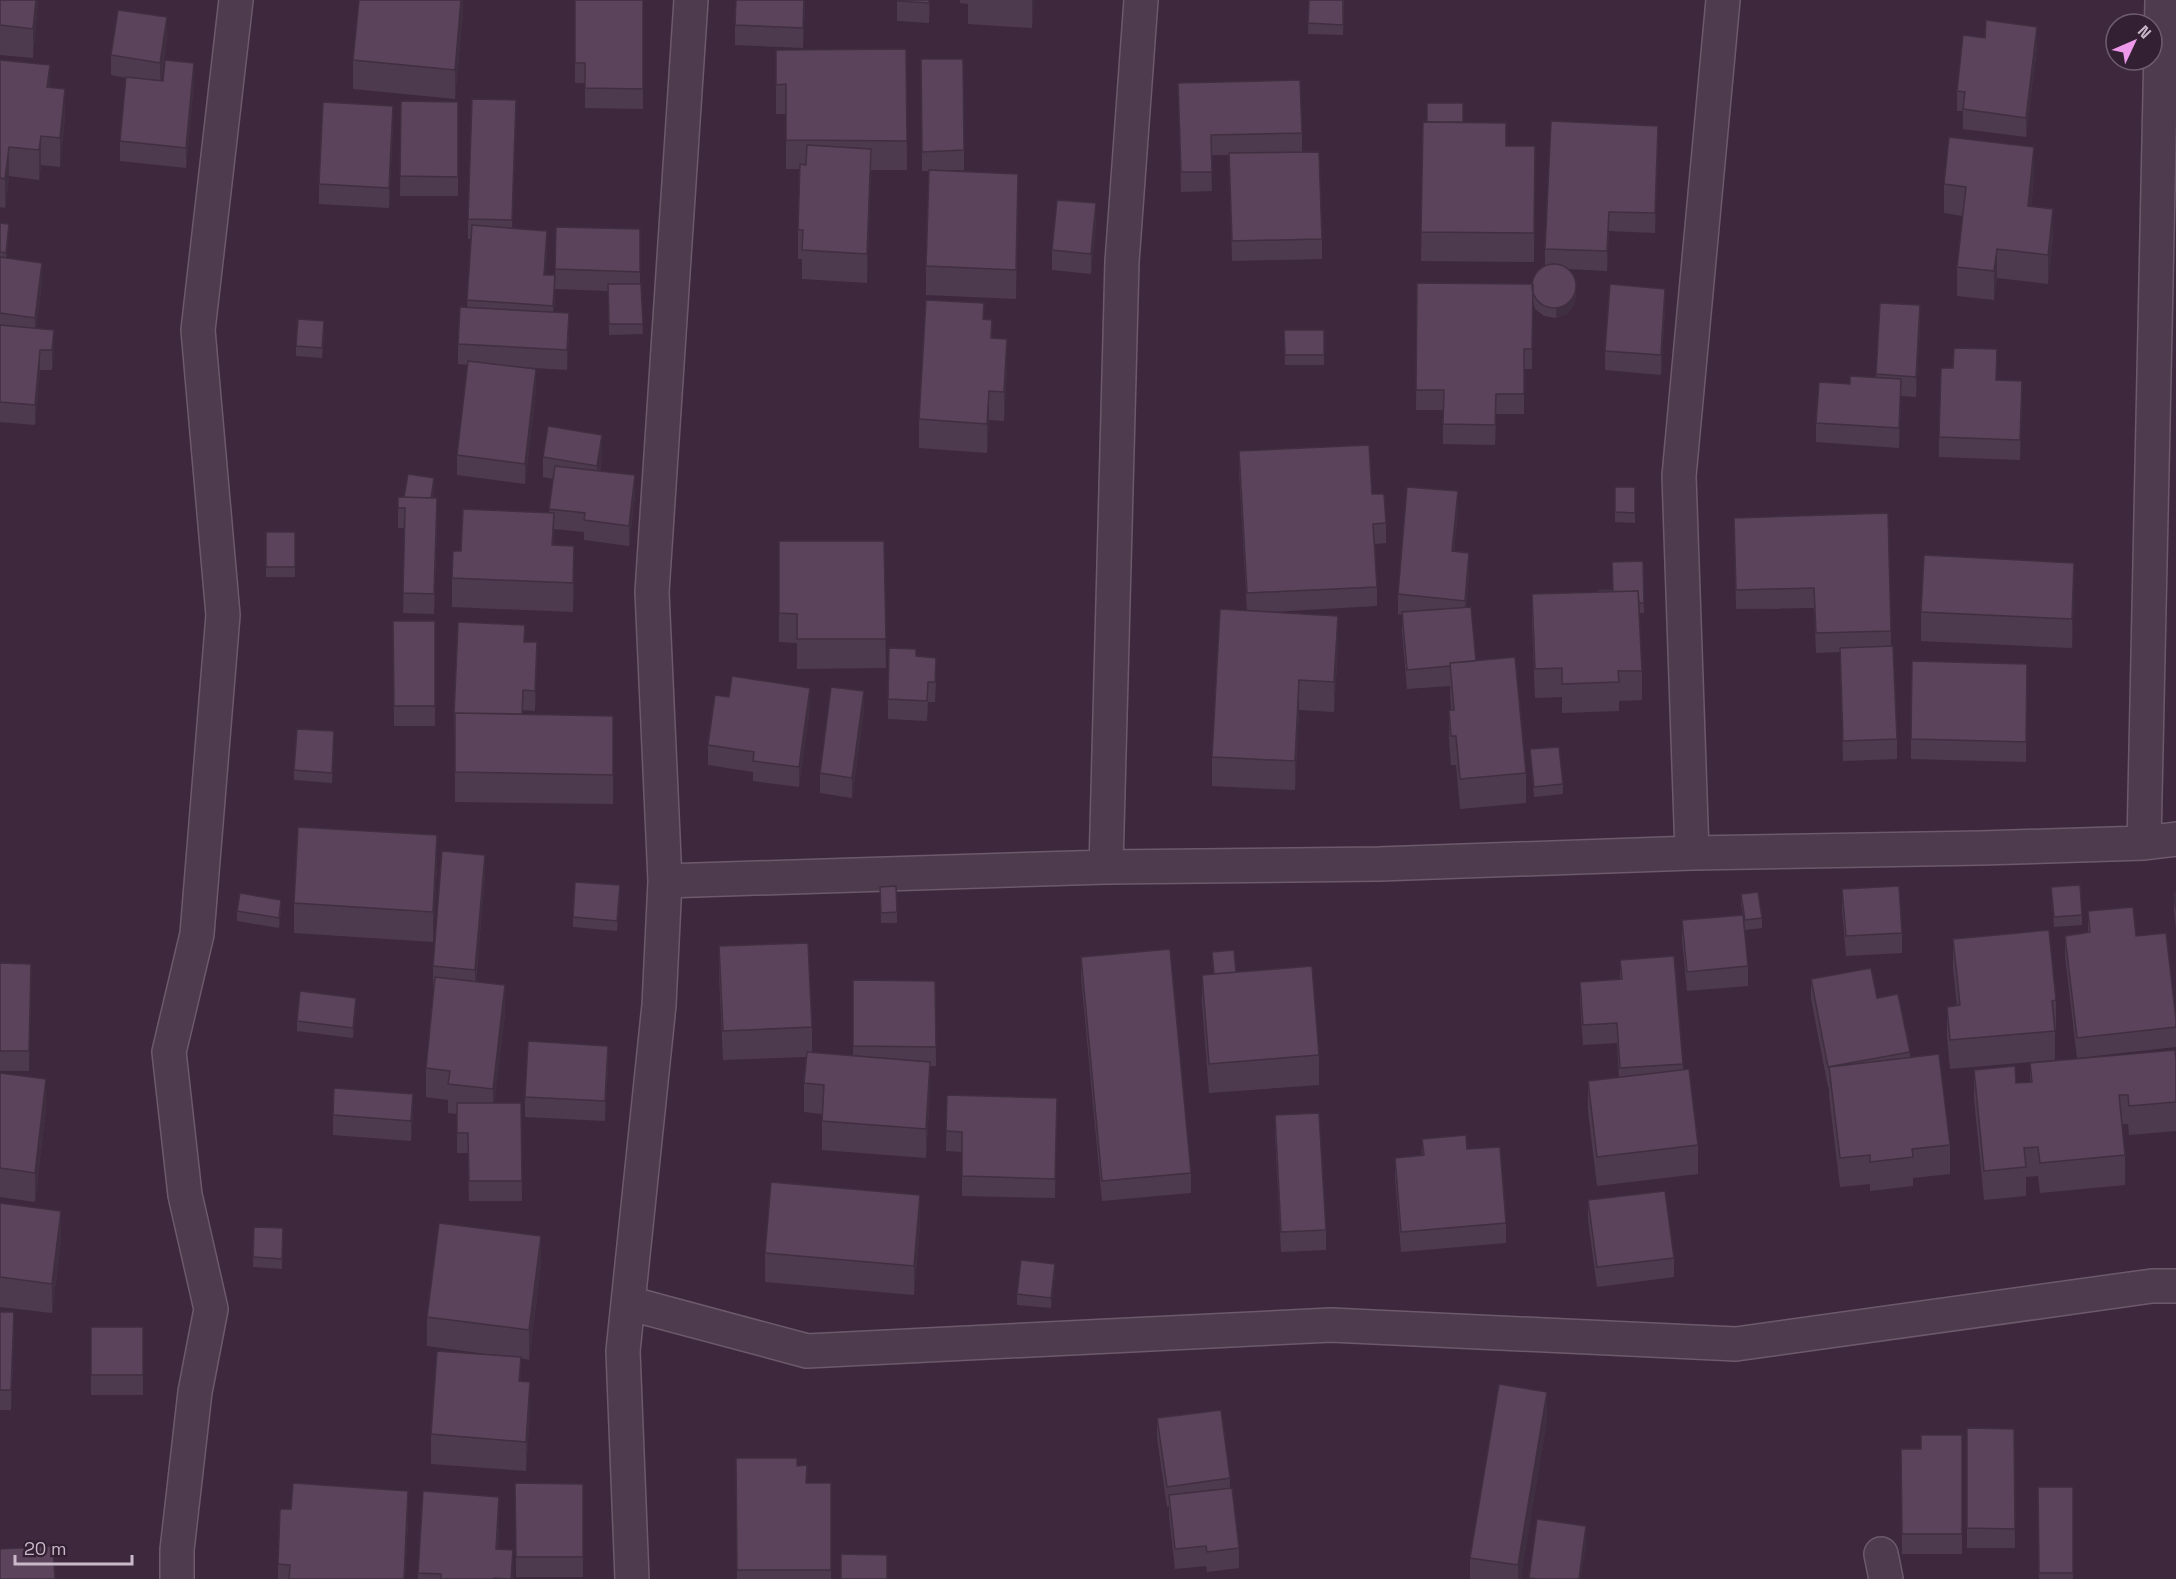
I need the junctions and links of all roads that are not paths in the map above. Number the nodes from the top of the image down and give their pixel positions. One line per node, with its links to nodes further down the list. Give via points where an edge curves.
1 (236, 0): 14 (street, via 198,330 223,615 197,934 169,1052 185,1195 211,1310 195,1392)
2 (691, 0): 11 (street, via 652,592)
3 (1142, 0): 10 (street, via 1122,262)
4 (1723, 0): 9 (street, via 1679,476)
5 (2162, 0): 6 (street)
6 (2169, 61): 8 (street)
7 (2176, 839): 8 (street)
8 (2144, 843): 9 (street)
9 (1692, 853): 10 (street, via 1379,864)
10 (1106, 867): 11 (street)
11 (665, 880): 13 (street, via 659,1005)
12 (2176, 1286): 13 (street, via 2152,1286 1736,1344 1331,1325 807,1351)
13 (628, 1303): 15 (street, via 623,1351)
14 (177, 1579)
15 (632, 1579)

